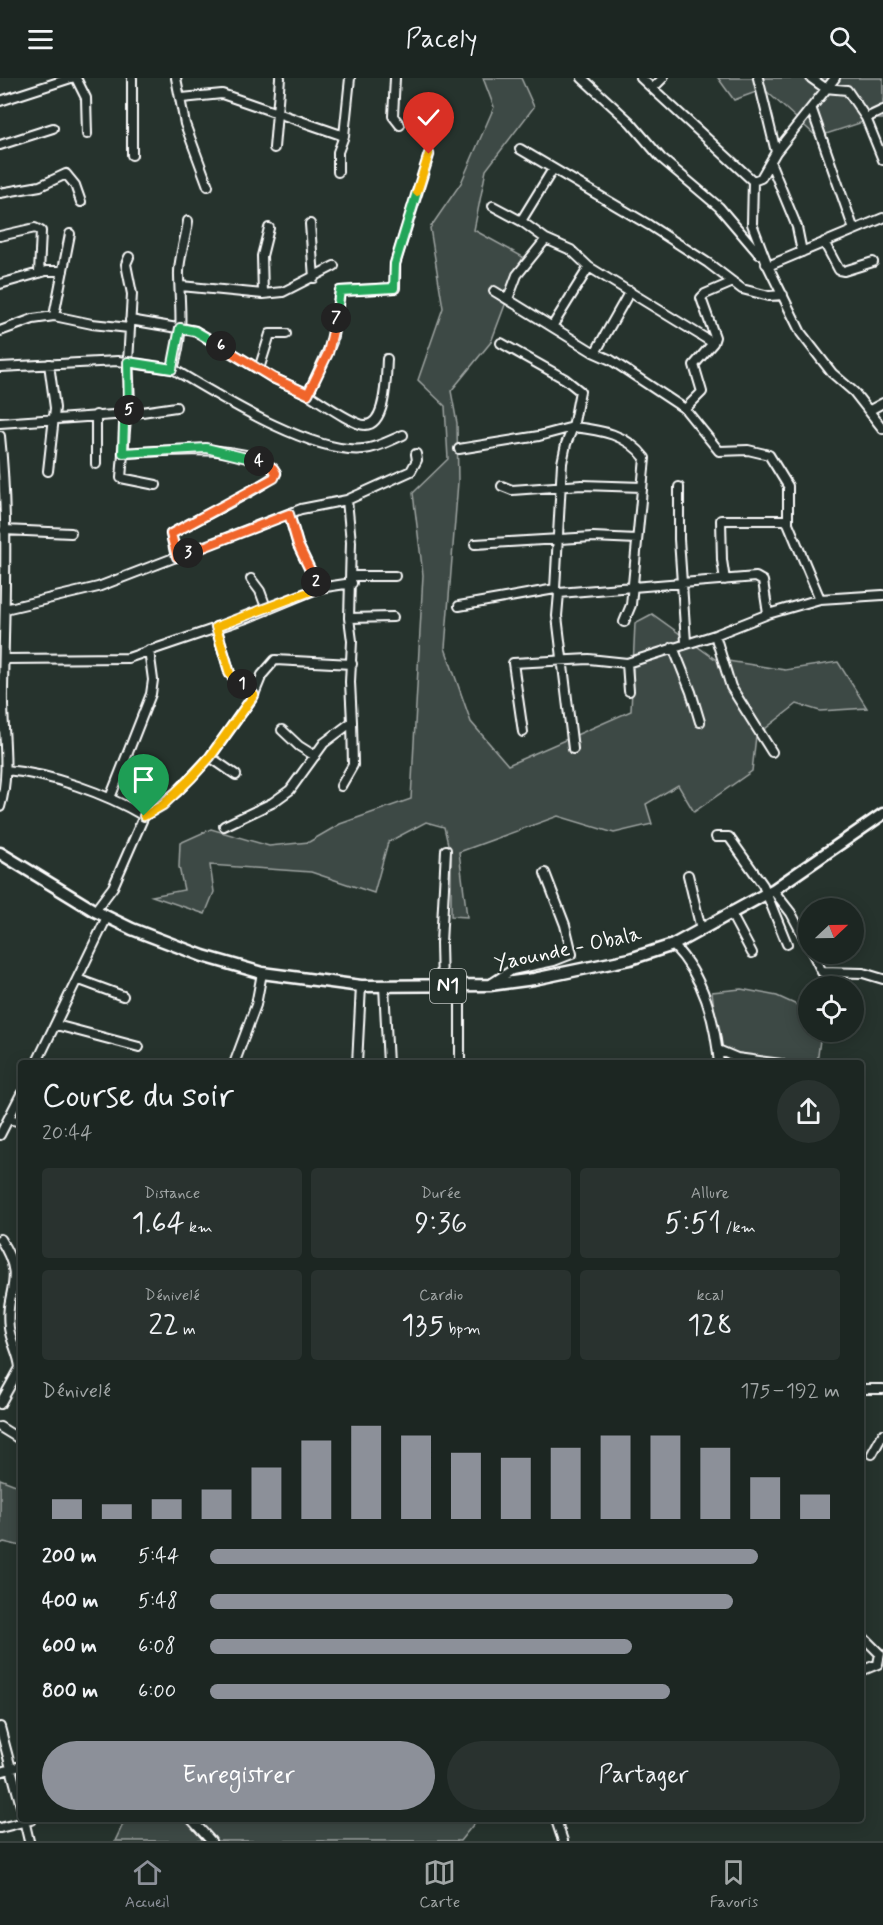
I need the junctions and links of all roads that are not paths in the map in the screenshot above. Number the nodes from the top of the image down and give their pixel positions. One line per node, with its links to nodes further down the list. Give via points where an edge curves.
1 (71, 78): 17 (street)
2 (76, 78): 24 (street, via 86,98)
3 (132, 78): 31 (street)
4 (176, 78): 16 (street)
5 (280, 78): 20 (street)
6 (350, 78): 25 (street)
7 (394, 78): 22 (street, via 393,116)
8 (582, 78): 55 (street, via 662,158 719,207)
9 (641, 78): 14 (street)
10 (663, 78): 14 (street)
11 (758, 78): 29 (street)
12 (811, 78): 15 (street)
13 (835, 78): 15 (street)
14 (653, 88): 36 (street)
15 (825, 88): 18 (street); 21 (street, via 847,90)
16 (182, 98): 20 (street, via 222,94); 37 (street, via 185,124)
17 (0, 101)
18 (812, 110): 29 (street); 46 (street)
19 (883, 110): 21 (street)
20 (279, 113): 25 (street); 27 (street)
21 (866, 118): 32 (street)
22 (400, 125)
23 (53, 128): 26 (street)
24 (87, 134)
25 (344, 136): 35 (street, via 338,152)
26 (0, 145)
27 (274, 148)
28 (520, 149): 34 (street)
29 (777, 152): 33 (street)
30 (429, 154): 83 (street, via 395,264 394,288 340,291 332,342)
31 (132, 155)
32 (883, 160)
33 (771, 164): 36 (street, via 761,178); 51 (street, via 797,227)
34 (553, 169): 43 (street); 60 (street, via 649,225)
35 (338, 172)
36 (753, 181): 55 (street, via 752,224)
37 (208, 186)
38 (0, 193): 39 (street, via 40,186 66,174)
39 (81, 202)
40 (493, 206): 43 (street)
41 (883, 218): 46 (street)
42 (188, 221): 62 (street, via 179,276)
43 (521, 221): 49 (street)
44 (309, 224): 59 (street)
45 (269, 228): 65 (street, via 262,256)
46 (854, 230): 50 (street)
47 (70, 234): 57 (street)
48 (0, 236): 58 (street, via 35,228 41,231)
49 (546, 239): 56 (street, via 571,250); 67 (street, via 517,276)
50 (824, 242): 51 (street); 53 (street, via 839,270)
51 (801, 252): 55 (street)
52 (129, 256): 69 (street)
53 (873, 261)
54 (334, 266): 59 (street)
55 (768, 266): 66 (street)
56 (589, 267): 64 (street); 70 (street)
57 (63, 271): 58 (street); 68 (street)
58 (39, 273): 61 (street)
59 (314, 278): 65 (street, via 283,292)
60 (733, 282): 66 (street, via 742,289 769,296); 75 (street, via 701,298 715,337)
61 (0, 284)
62 (181, 286): 65 (street); 71 (street)
63 (494, 291): 67 (street)
64 (630, 291): 75 (street); 76 (street)
65 (262, 294)
66 (783, 295): 87 (street, via 806,341)
67 (508, 299): 70 (street)
68 (54, 316): 69 (street, via 92,324); 72 (street)
69 (129, 324): 71 (street); 78 (street)
70 (553, 325): 76 (street)
71 (180, 328): 81 (street); 82 (street, via 208,338)
72 (0, 331)
73 (286, 334): 82 (street, via 270,334)
74 (501, 343): 92 (street, via 580,391)
75 (713, 343): 86 (street, via 694,365 702,392)
76 (595, 354): 86 (street, via 611,360)
77 (387, 359): 83 (street, via 381,408 367,426)
78 (128, 362): 79 (street); 81 (street); 88 (street)
79 (49, 364): 80 (street); 90 (street)
80 (0, 367)
81 (172, 369): 94 (street, via 262,418 327,444 366,449)
82 (259, 369): 83 (street)
83 (308, 394)
84 (883, 403): 87 (street)
85 (176, 407): 88 (street)
86 (685, 409): 110 (street, via 719,451 764,452 774,460 788,486)
87 (870, 410): 93 (street)
88 (128, 414): 89 (street); 97 (street)
89 (96, 415): 90 (street); 99 (street)
90 (54, 418): 91 (street); 101 (street)
91 (0, 423)
92 (573, 427): 96 (street); 104 (street, via 608,431 637,447 645,458); 105 (street, via 566,444)
93 (883, 429)
94 (403, 435)
95 (0, 436): 100 (street)
96 (459, 449)
97 (123, 453): 102 (street, via 121,478); 116 (street, via 216,449 257,461 276,473 266,484 171,534)
98 (416, 454): 107 (street, via 411,471)
99 (96, 464)
100 (1, 467): 108 (street)
101 (48, 471)
102 (156, 485)
103 (502, 486): 105 (street, via 512,490)
104 (642, 487): 105 (street); 114 (street)
105 (560, 488): 113 (street)
106 (679, 488): 121 (street)
107 (347, 500): 109 (street); 119 (street)
108 (2, 507): 111 (street)
109 (289, 514): 116 (street); 122 (street, via 298,545)
110 (788, 523): 120 (street, via 721,520); 126 (street)
111 (4, 530): 112 (street); 130 (street)
112 (71, 533)
113 (558, 539): 114 (street); 115 (street); 124 (street)
114 (637, 539): 123 (street)
115 (475, 544)
116 (177, 557): 130 (street, via 98,588)
117 (395, 576): 119 (street)
118 (251, 579): 128 (street)
119 (352, 579): 122 (street); 132 (street)
120 (725, 580): 121 (street); 129 (street, via 761,578)
121 (682, 584): 123 (street); 136 (street)
122 (319, 588): 128 (street)
123 (633, 588): 124 (street); 133 (street)
124 (556, 591): 127 (street); 140 (street)
125 (883, 595): 126 (street)
126 (820, 599): 129 (street)
127 (459, 606)
128 (267, 610): 134 (street)
129 (768, 614): 135 (street)
130 (3, 615): 139 (street)
131 (393, 617): 132 (street)
132 (349, 618): 142 (street)
133 (624, 622)
134 (216, 627): 138 (street); 144 (street, via 230,674)
135 (715, 635): 136 (street); 150 (street, via 731,687)
136 (686, 642): 137 (street)
137 (673, 647): 141 (street); 146 (street)
138 (149, 650): 139 (street, via 128,658); 156 (street, via 153,680 150,694)
139 (4, 659): 153 (street)
140 (561, 660): 141 (street); 148 (street, via 513,663); 149 (street)
141 (627, 663): 143 (street)
142 (352, 664): 144 (street, via 275,660 262,675); 145 (street)
143 (629, 691)
144 (254, 695): 152 (street)
145 (352, 722): 151 (street, via 324,743); 155 (street, via 353,765)
146 (700, 722)
147 (282, 730): 151 (street)
148 (523, 732)
149 (573, 749)
150 (772, 752)
151 (315, 756): 160 (street, via 290,790)
152 (210, 757): 154 (street); 159 (street, via 177,792)
153 (6, 770): 156 (street, via 34,773); 157 (street)
154 (236, 775)
155 (341, 786)
156 (110, 798): 159 (street)
157 (0, 807)
158 (883, 814): 166 (highway, Yaounde - Obala / N1)
159 (144, 816): 167 (street, via 112,887)
160 (224, 826)
161 (716, 837): 166 (street, via 729,837)
162 (446, 850): 182 (street)
163 (0, 853): 167 (highway, Yaounde - Obala / N1)
164 (545, 873): 179 (street, via 572,954 554,962 512,970)
165 (688, 875): 171 (street)
166 (769, 892): 168 (highway, Yaounde - Obala / N1); 170 (street, via 791,913); 172 (street)
167 (95, 911): 169 (highway, Yaounde - Obala / N1)
168 (730, 912): 171 (highway, Yaounde - Obala / N1); 174 (street)
169 (107, 916): 176 (highway, Yaounde - Obala / N1, via 170,945); 177 (street)
170 (798, 926)
171 (701, 929): 173 (highway, Yaounde - Obala / N1)
172 (787, 944)
173 (672, 945): 179 (highway, Yaounde - Obala / N1, via 630,959 534,980); 187 (street, via 697,977)
174 (752, 953)
175 (818, 964): 178 (street, via 822,972 863,973)
176 (262, 973): 180 (highway, Yaounde - Obala / N1); 189 (street, via 256,1005)
177 (77, 979): 184 (street); 185 (street)
178 (883, 979)
179 (490, 985): 183 (highway, Yaounde - Obala / N1)
180 (361, 986): 181 (highway, Yaounde - Obala / N1); 190 (street)
181 (384, 986): 182 (highway, Yaounde - Obala / N1); 191 (street)
182 (442, 986): 183 (highway, Yaounde - Obala / N1)
183 (460, 986): 192 (street)
184 (123, 996)
185 (56, 1025): 186 (street); 188 (street)
186 (139, 1047)
187 (718, 1050): 193 (street); 194 (street)
188 (38, 1060)
189 (235, 1060)
190 (357, 1060)
191 (388, 1060)
192 (460, 1060)
193 (719, 1060)
194 (752, 1060)
195 (18, 1100): 196 (street)
196 (9, 1119): 197 (street); 198 (street)
197 (18, 1121)
198 (0, 1135)
199 (0, 1239): 200 (street, via 15,1273 9,1328)
200 (18, 1361)
201 (18, 1372): 204 (street)
202 (864, 1389): 203 (street)
203 (883, 1389)
204 (0, 1404)
205 (0, 1427): 207 (street)
206 (883, 1434): 208 (street)
207 (18, 1438)
208 (872, 1454)
209 (864, 1638): 210 (street, via 880,1654 878,1664)
210 (864, 1670)
211 (0, 1727): 213 (street)
212 (18, 1767): 213 (street)
213 (11, 1768): 214 (street); 215 (street)
214 (0, 1772)
215 (18, 1795)
216 (20, 1822): 220 (street)
217 (27, 1822): 221 (street)
218 (194, 1822): 222 (street)
219 (557, 1822): 223 (street)
220 (0, 1828)
221 (29, 1841)
222 (212, 1841)
223 (563, 1841)

